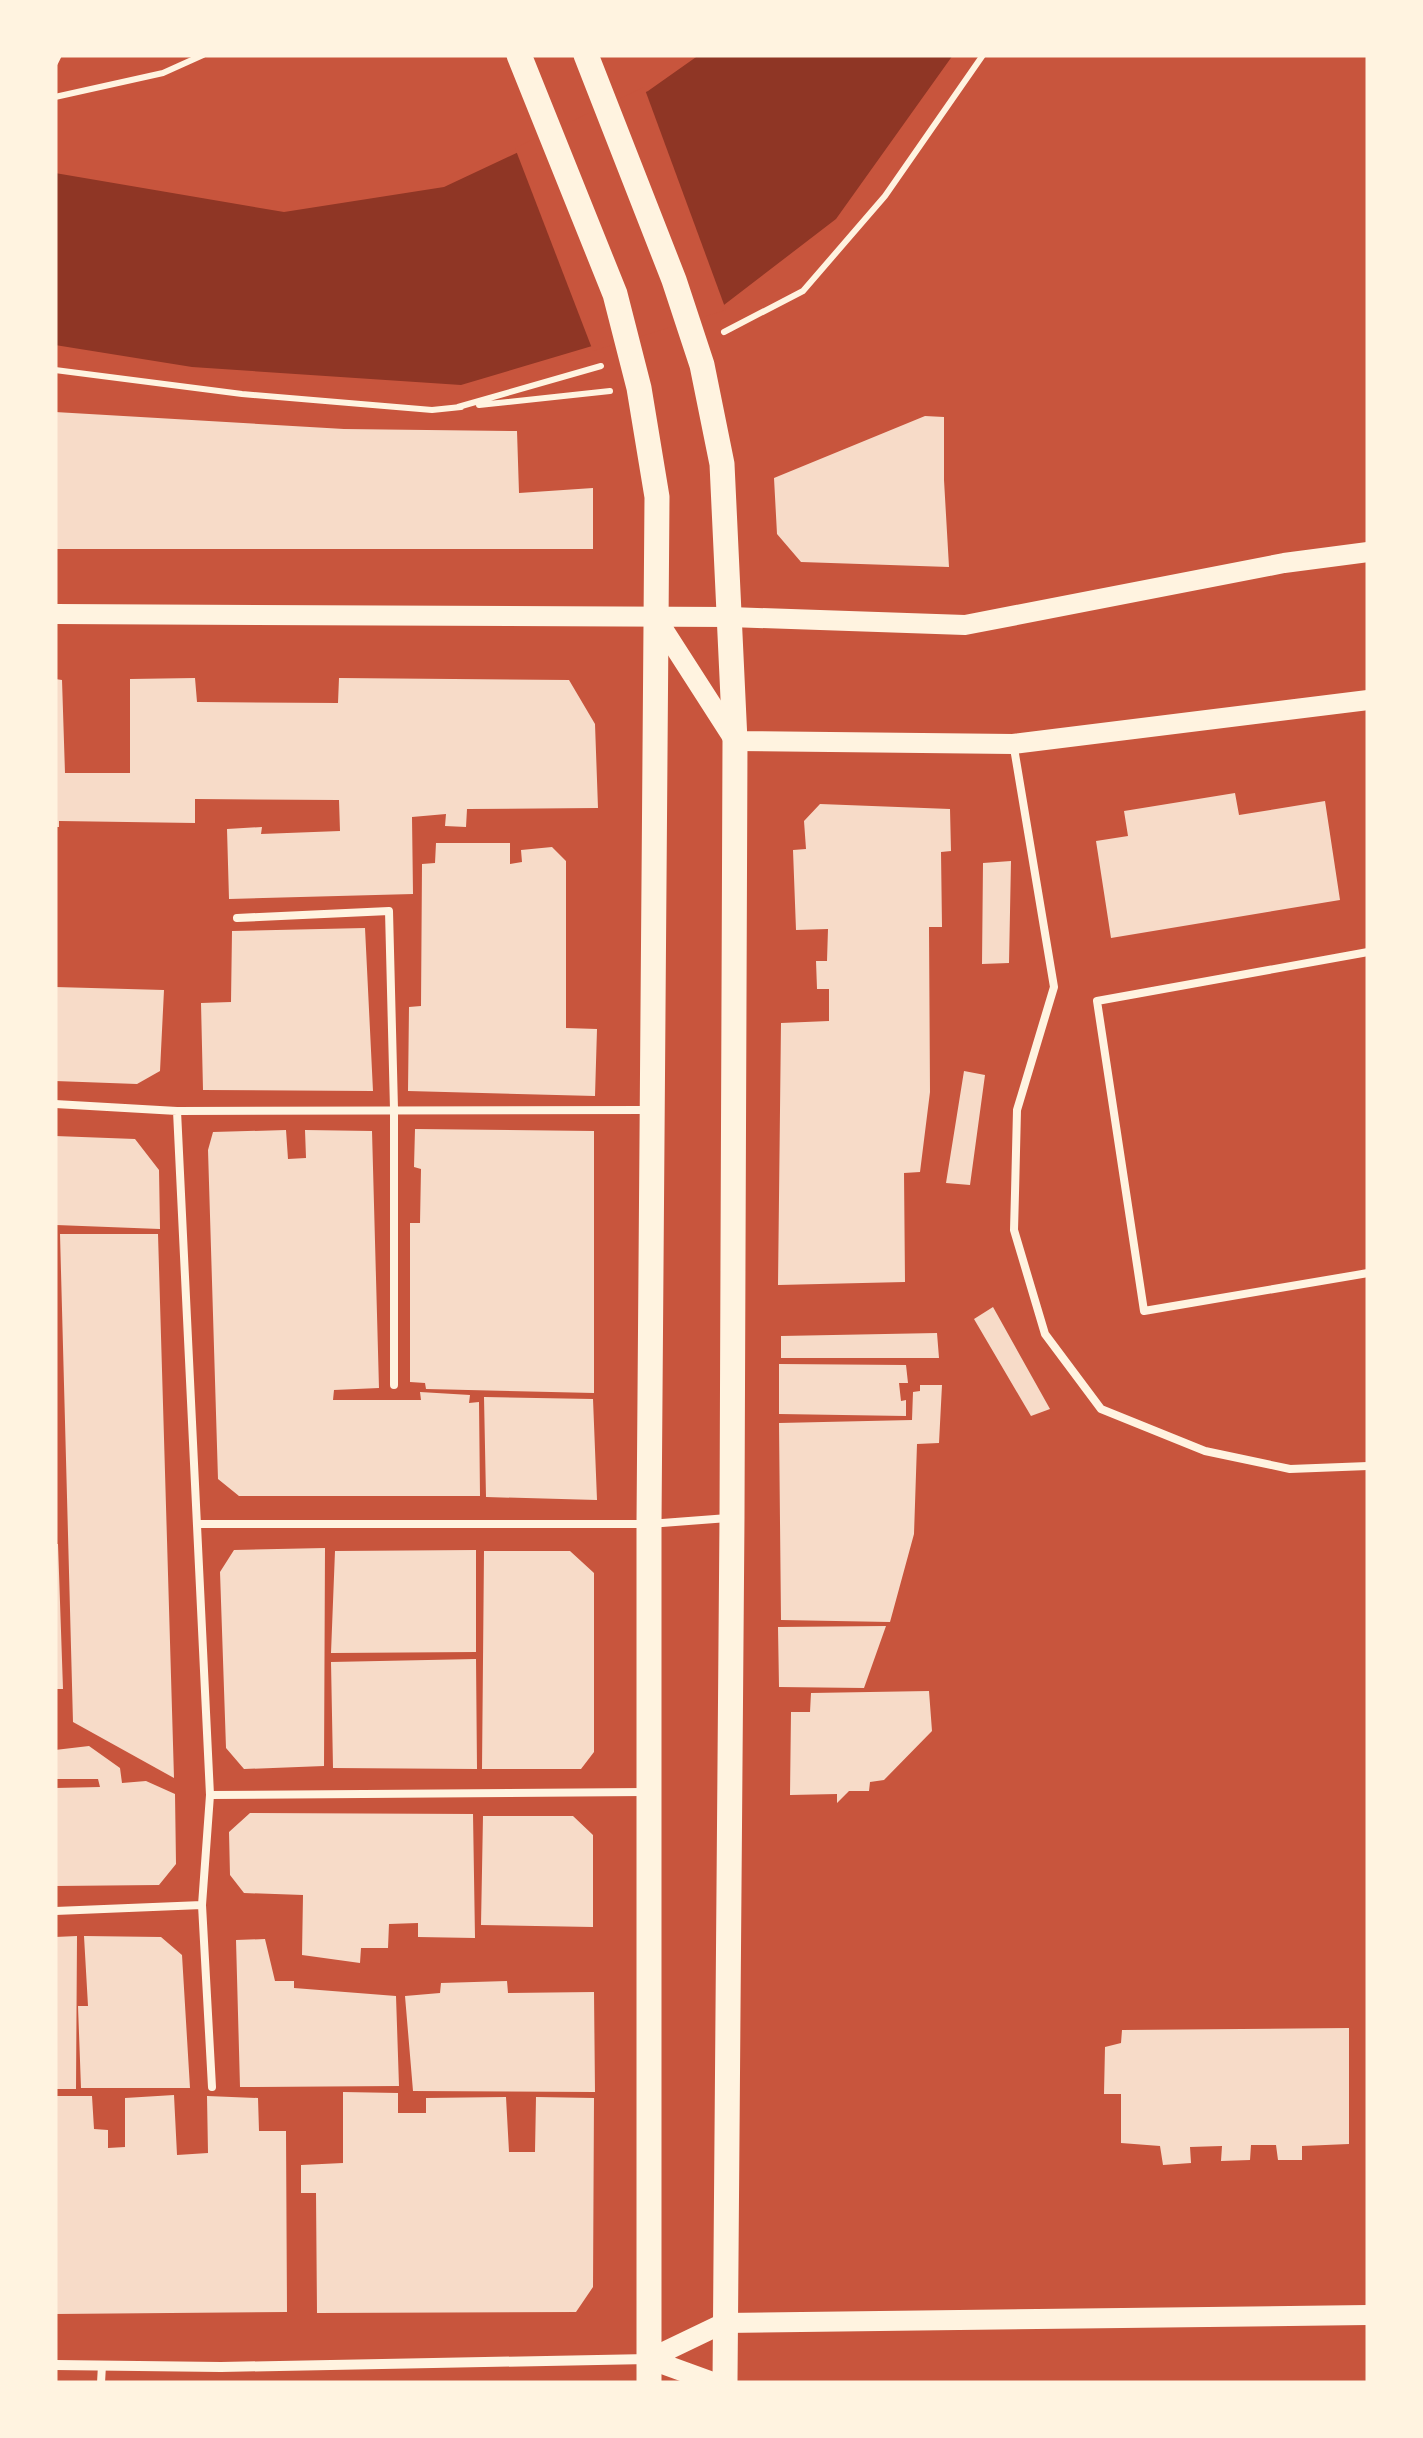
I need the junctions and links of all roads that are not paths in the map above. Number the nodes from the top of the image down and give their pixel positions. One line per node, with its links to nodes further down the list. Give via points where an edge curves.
1 (519, 55): 6 (main road, via 615,294 639,388 657,497)
2 (586, 55): 5 (main road, via 702,365 722,464)
3 (1368, 552): 5 (main road, via 965,625)
4 (55, 614): 6 (main road)
5 (730, 616): 6 (main road); 8 (main road)
6 (656, 618): 8 (main road); 14 (main road)
7 (1368, 700): 9 (main road)
8 (734, 741): 9 (main road); 19 (main road)
9 (1014, 744): 18 (lane, via 1054,987 1017,1110 1015,1177 1014,1230 1045,1334 1101,1409 1205,1451 1273,1466)
10 (236, 918): 13 (lane, via 389,911)
11 (1368, 952): 16 (lane, via 1097,1001 1144,1311)
12 (55, 1104): 15 (lane)
13 (394, 1110): 14 (lane); 15 (lane); 17 (lane)
14 (651, 1110): 21 (main road)
15 (177, 1112): 20 (lane)
16 (1368, 1274)
17 (394, 1385)
18 (1368, 1466)
19 (732, 1517): 21 (lane); 28 (main road)
20 (198, 1524): 21 (lane); 23 (lane)
21 (649, 1524): 22 (main road)
22 (651, 1792): 23 (lane); 31 (main road)
23 (210, 1796): 24 (lane)
24 (202, 1905): 25 (lane); 26 (lane)
25 (55, 1911)
26 (212, 2087)
27 (1368, 2315): 28 (main road)
28 (724, 2323): 31 (main road); 34 (main road)
29 (102, 2365): 30 (street); 31 (street); 32 (lane)
30 (55, 2366)
31 (649, 2371): 33 (main road)
32 (101, 2383)
33 (715, 2383)
34 (725, 2383)

